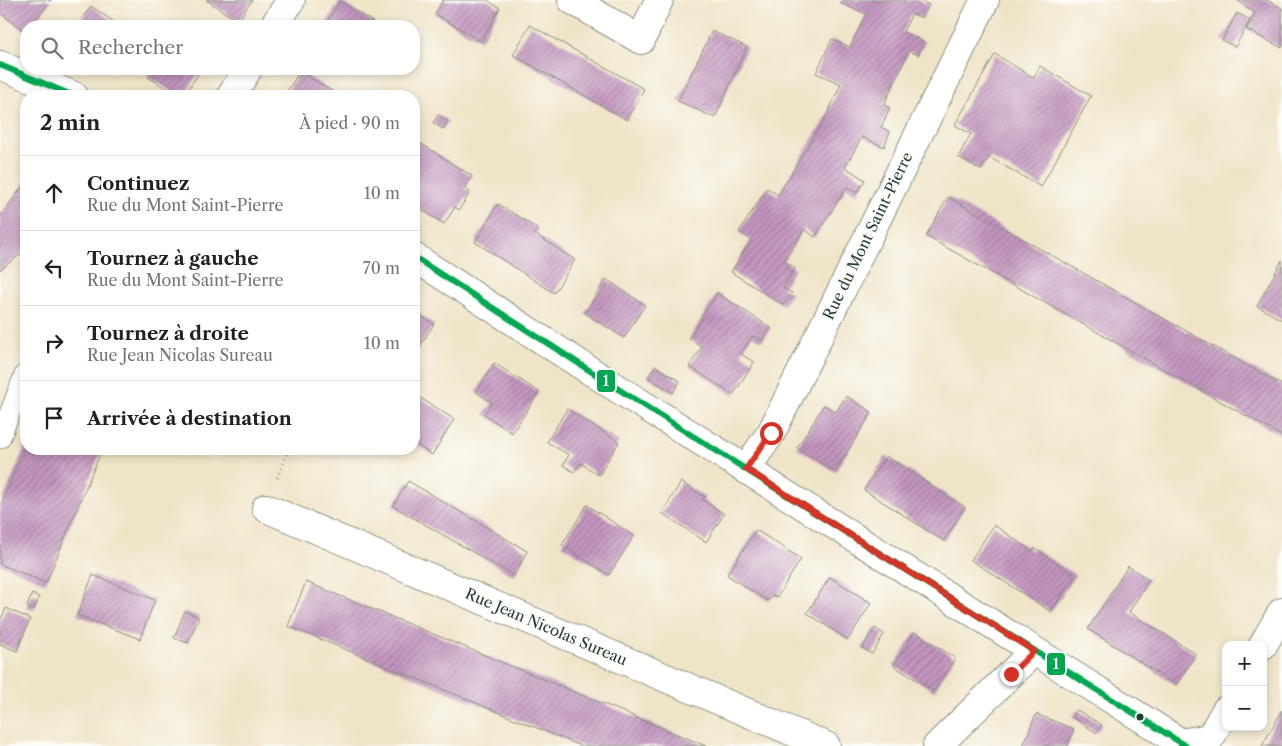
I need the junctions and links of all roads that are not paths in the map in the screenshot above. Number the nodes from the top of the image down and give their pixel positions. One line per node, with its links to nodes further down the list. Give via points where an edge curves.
1 (291, 0): 5 (street)
2 (572, 0): 3 (street, via 641,40)
3 (659, 0)
4 (985, 0): 15 (street, Rue du Mont Saint-Pierre, via 771,433)
5 (278, 20)
6 (0, 65): 7 (street)
7 (20, 73)
8 (24, 75): 10 (street)
9 (244, 75): 11 (street)
10 (60, 90)
11 (235, 90)
12 (420, 261): 15 (street)
13 (20, 387): 14 (lane)
14 (0, 438)
15 (746, 469): 19 (street)
16 (266, 508): 22 (street, Rue Jean Nicolas Sureau)
17 (1282, 612): 18 (street)
18 (1265, 641)
19 (1034, 651): 21 (street); 23 (street)
20 (1222, 717): 21 (street, via 1210,738)
21 (1181, 745)
22 (826, 746)
23 (937, 746)

